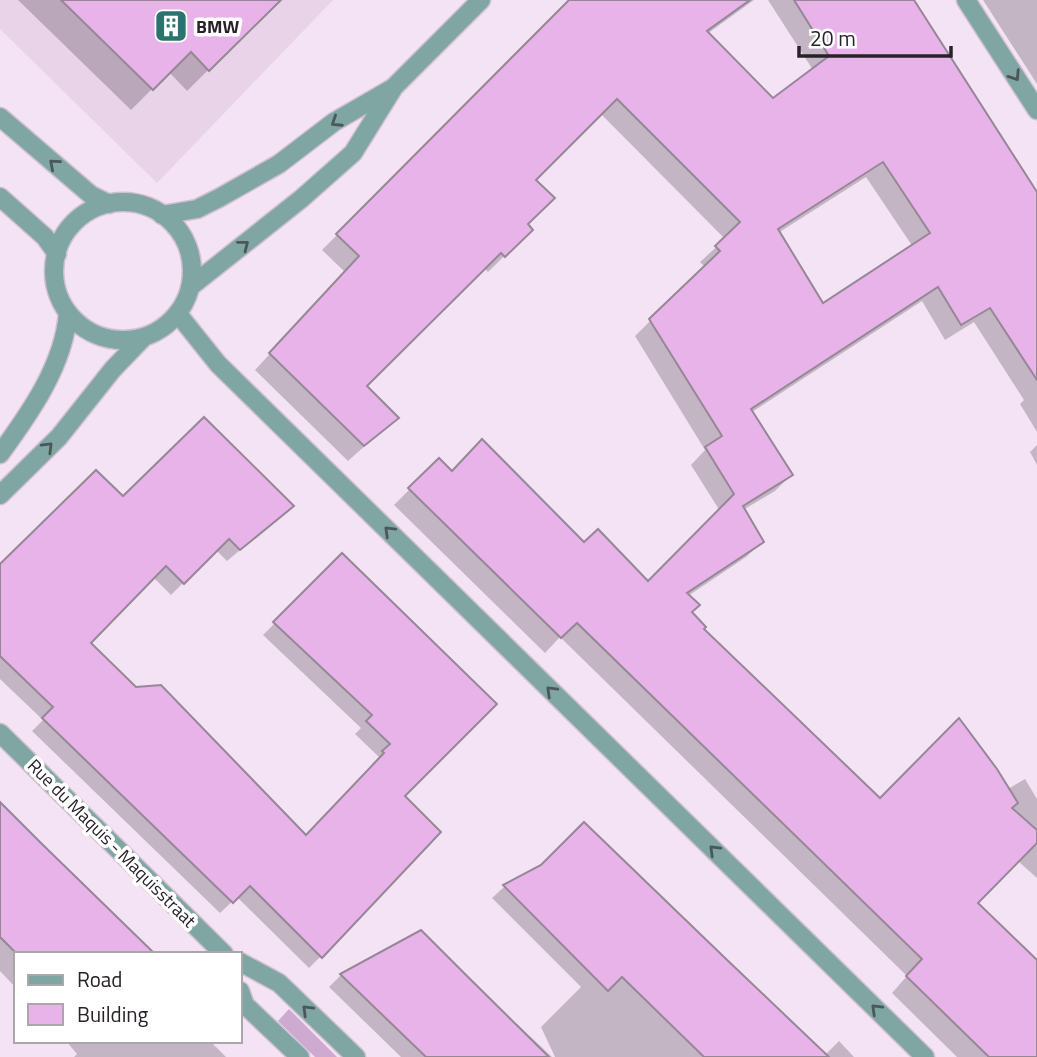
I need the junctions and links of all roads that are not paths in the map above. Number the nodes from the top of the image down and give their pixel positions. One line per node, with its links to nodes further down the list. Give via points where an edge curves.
1 (481, 0): 3 (street)
2 (966, 0): 4 (street, one-way to 4)
3 (394, 87): 8 (street, one-way to 8, via 219,198 197,209); 10 (street, one-way to 3, via 353,153)
4 (1037, 110)
5 (0, 117): 7 (street, one-way to 5, via 91,195)
6 (0, 197): 9 (street, via 45,237)
7 (109, 204): 8 (street, via 136,204); 9 (street, via 76,221)
8 (162, 215): 10 (street, via 181,234 189,252)
9 (57, 254): 11 (street, via 55,285)
10 (190, 287): 12 (street)
11 (68, 313): 13 (street, via 106,338); 14 (street, via 66,337 30,413)
12 (178, 314): 13 (street); 22 (street, one-way to 12, via 218,364)
13 (142, 338): 15 (street, one-way to 13, via 59,437)
14 (0, 454)
15 (0, 495)
16 (0, 733): 17 (street, Rue du Maquis - Maquisstraat)
17 (222, 952)
18 (242, 963): 21 (street, one-way to 18, via 279,983)
19 (242, 996): 20 (street, via 246,1005)
20 (300, 1057)
21 (356, 1057)
22 (925, 1057)

